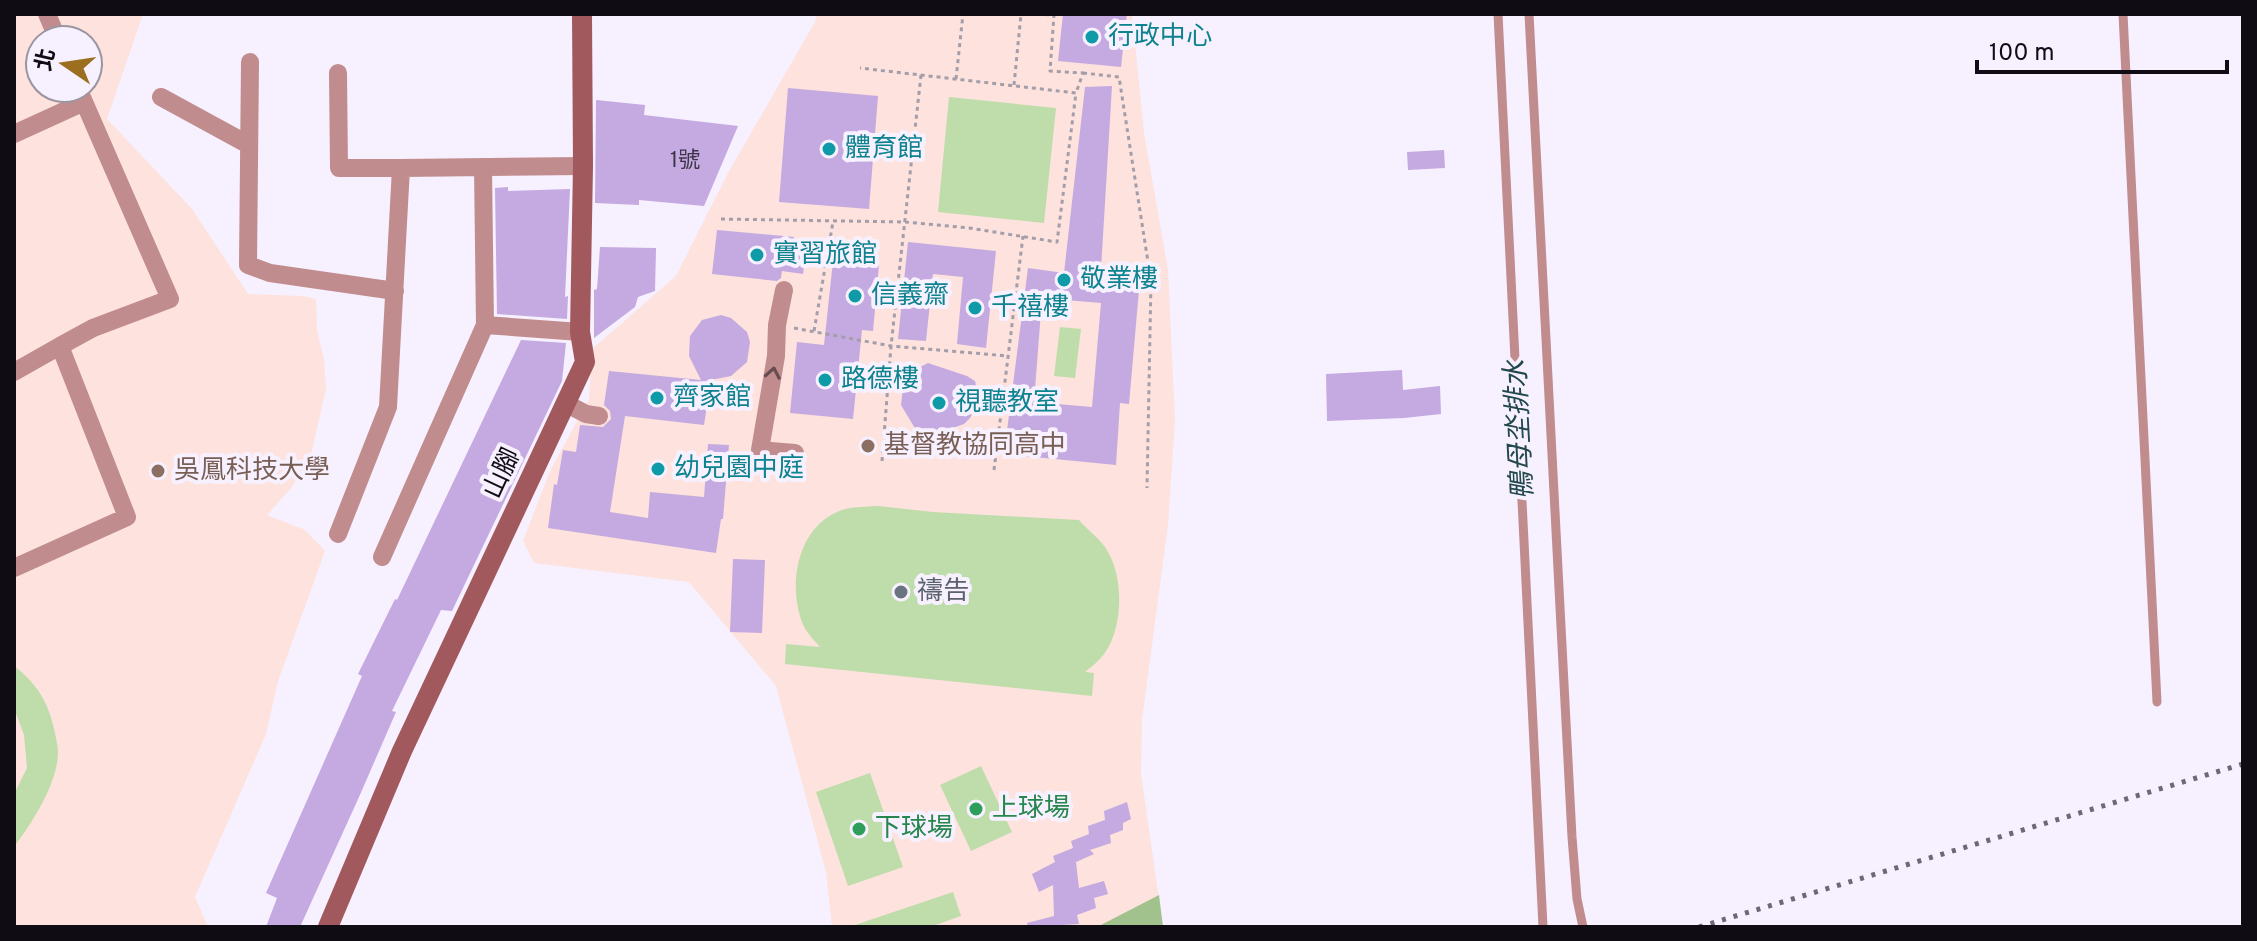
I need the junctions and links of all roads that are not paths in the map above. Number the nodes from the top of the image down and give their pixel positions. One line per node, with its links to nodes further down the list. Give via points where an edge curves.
1 (582, 14): 12 (street, 山腳)
2 (1498, 14): 29 (lane)
3 (1529, 14): 30 (lane, via 1572,837)
4 (2123, 14): 27 (lane)
5 (250, 62): 11 (street)
6 (338, 73): 14 (street, via 339,168)
7 (161, 97): 11 (street)
8 (66, 104): 10 (street)
9 (85, 104): 19 (street, via 170,299)
10 (14, 134)
11 (249, 145): 16 (street, via 248,265 270,273)
12 (583, 166): 13 (street); 18 (street, 山腳)
13 (483, 167): 14 (street); 17 (street)
14 (401, 168): 16 (street)
15 (784, 290): 23 (street, one-way to 15, via 760,450)
16 (395, 291): 24 (street, via 388,407)
17 (485, 325): 18 (street); 25 (street)
18 (580, 332): 21 (street, 山腳, via 585,362)
19 (60, 346): 20 (street); 26 (street, via 127,517)
20 (14, 372)
21 (565, 403): 22 (street); 28 (street, 山腳, via 402,751)
22 (599, 416)
23 (795, 453)
24 (338, 534)
25 (382, 557)
26 (14, 568)
27 (2157, 702)
28 (328, 927)
29 (1543, 927)
30 (1583, 927)

